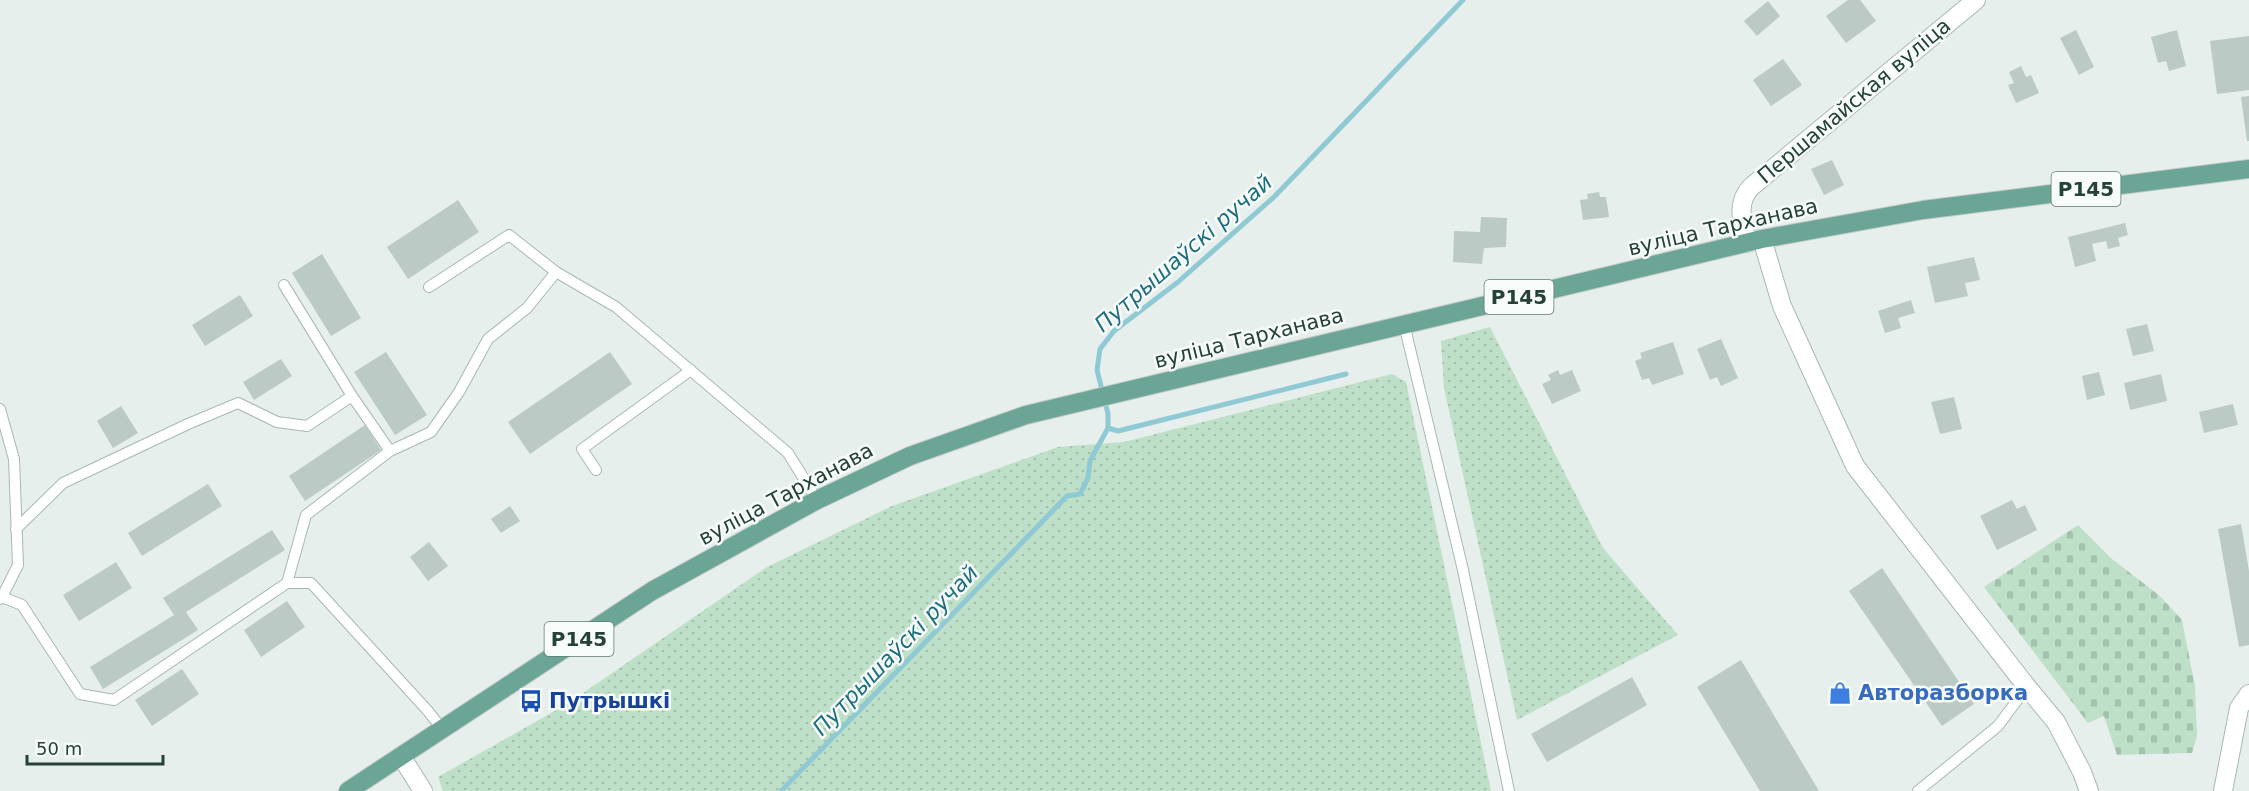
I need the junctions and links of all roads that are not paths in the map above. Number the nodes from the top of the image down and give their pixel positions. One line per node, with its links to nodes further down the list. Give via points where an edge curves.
1 (1976, 0): 3 (street, Першамайская вуліца, via 1751,187 1743,196 1741,210)
2 (2249, 169): 3 (main road, вуліца Тарханава / Р145, via 1923,210)
3 (1754, 241): 7 (main road, вуліца Тарханава / Р145); 17 (street, Першамайская вуліца, via 1855,466)
4 (556, 272): 6 (lane, via 508,235); 8 (lane, via 616,307); 11 (lane, via 527,308 488,339 431,432)
5 (285, 285): 9 (lane)
6 (429, 287)
7 (1404, 324): 13 (main road, вуліца Тарханава / Р145, via 1026,415 910,456); 23 (lane, via 1463,570)
8 (691, 370): 12 (lane, via 582,449); 13 (lane, via 788,453)
9 (352, 396): 11 (lane); 14 (lane, via 307,426 277,422 238,403 63,483)
10 (0, 409): 14 (lane, via 14,459)
11 (390, 451): 15 (lane, via 306,515)
12 (596, 470)
13 (817, 500): 19 (main road, вуліца Тарханава / Р145, via 652,591)
14 (16, 529): 16 (lane, via 18,565)
15 (287, 583): 16 (lane, via 114,700 80,694 22,605); 19 (lane, via 311,583)
16 (1, 598)
17 (2027, 687): 24 (lane, via 1998,726); 25 (street, Першамайская вуліца, via 2056,722)
18 (2249, 694): 26 (street, via 2239,708)
19 (442, 729): 20 (main road, вуліца Тарханава / Р145)
20 (401, 756): 21 (main road, вуліца Тарханава / Р145); 22 (street)
21 (348, 791)
22 (423, 791)
23 (1509, 791)
24 (1918, 791)
25 (2089, 791)
26 (2223, 791)

